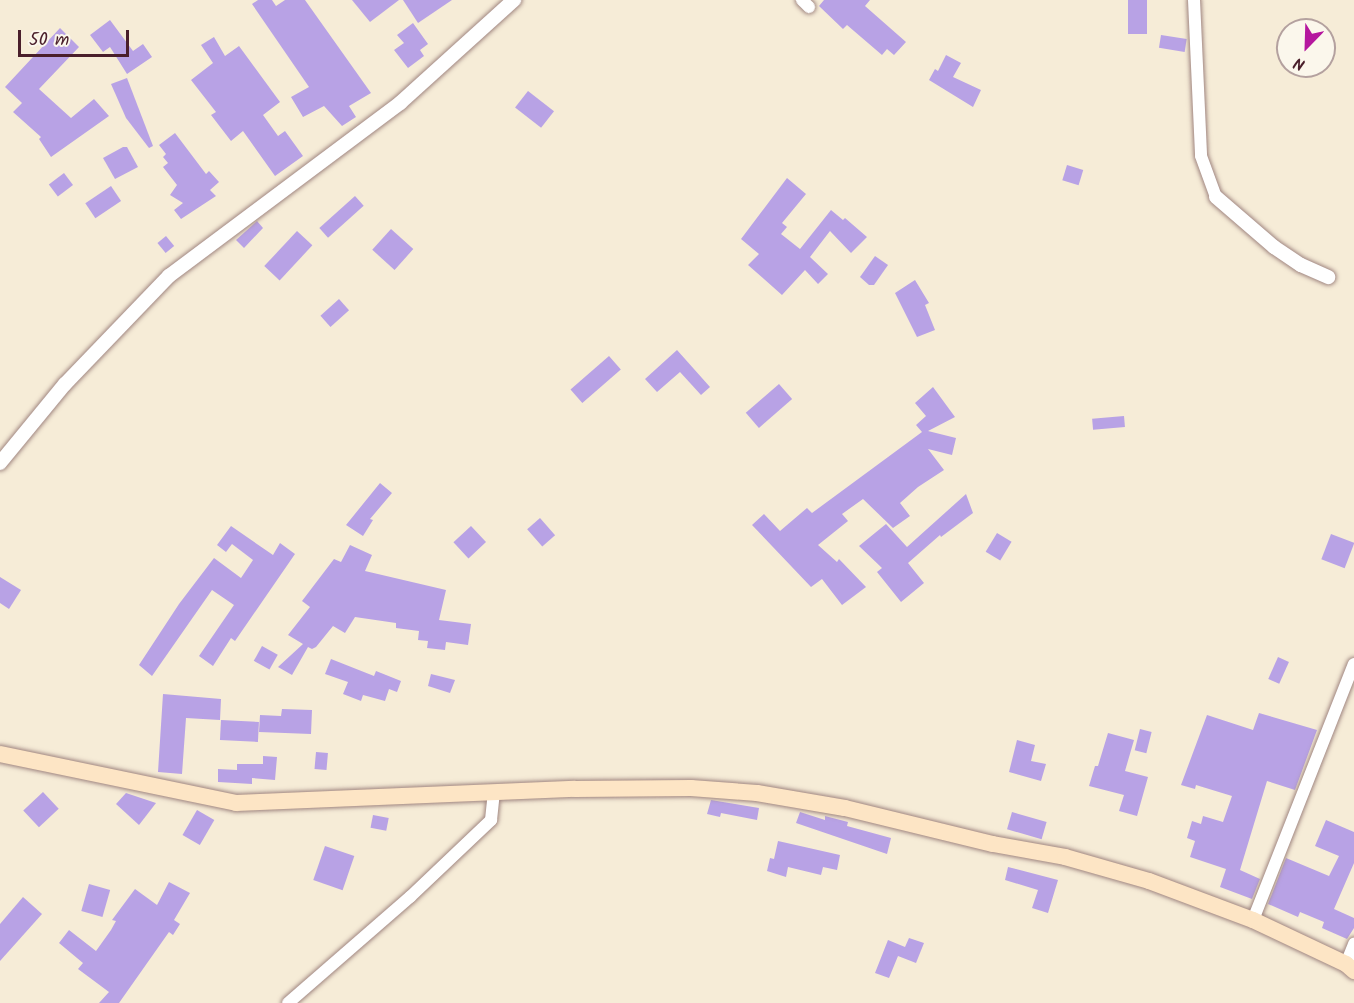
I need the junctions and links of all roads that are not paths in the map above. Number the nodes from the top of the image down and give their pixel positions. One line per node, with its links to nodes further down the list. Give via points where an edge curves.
1 (514, 0): 5 (street, via 400,103 169,276 65,384)
2 (1194, 0): 3 (street, via 1201,156)
3 (1216, 197): 4 (street, via 1274,247)
4 (1328, 277)
5 (0, 462)
6 (1354, 664): 9 (street)
7 (0, 754): 8 (main road, via 236,803)
8 (494, 792): 9 (main road, via 691,788 757,793 845,808 1065,857 1149,881); 12 (street, via 491,820)
9 (1253, 920): 11 (main road)
10 (1354, 945): 11 (street)
11 (1350, 967)
12 (288, 1003)

